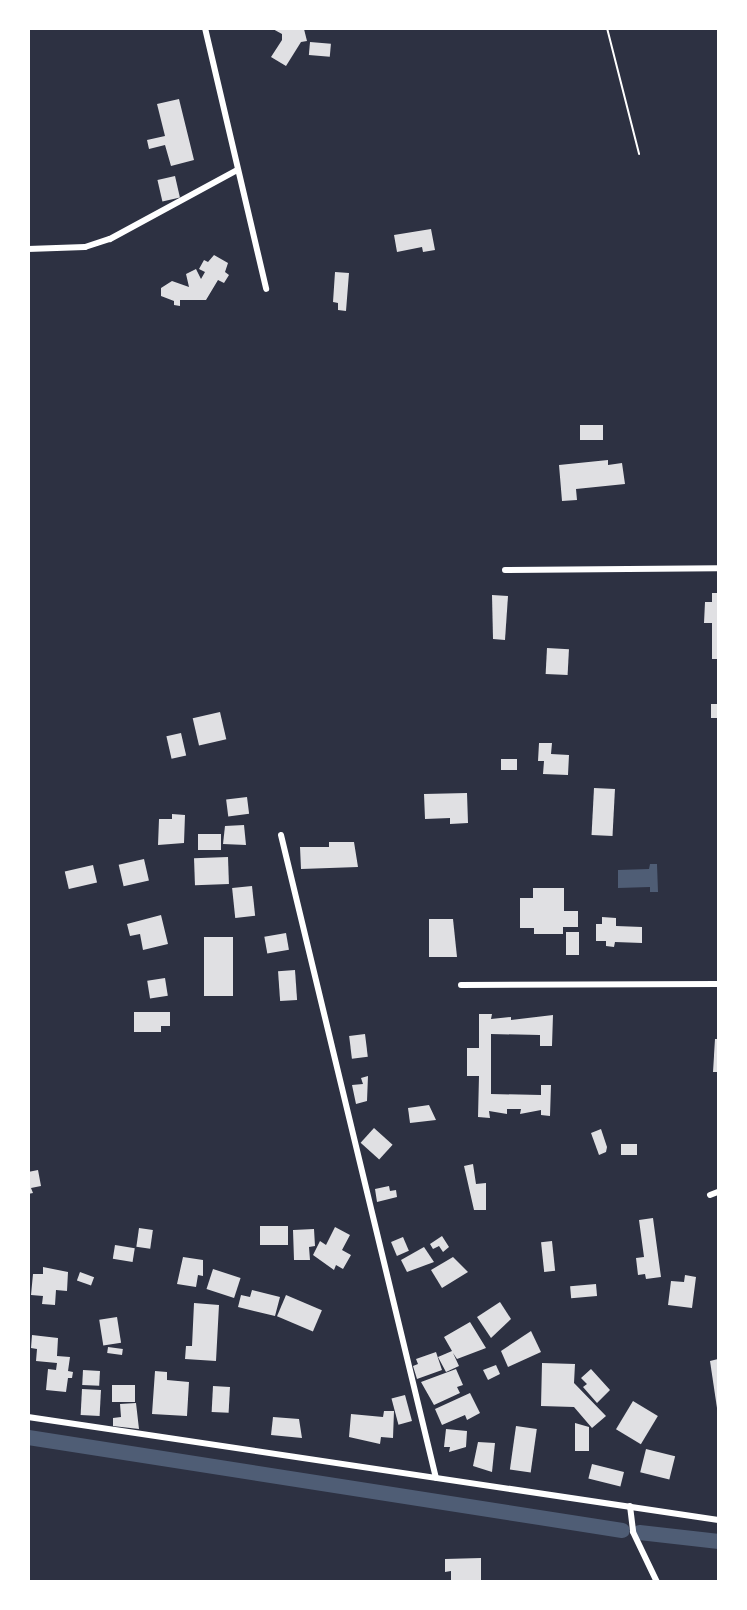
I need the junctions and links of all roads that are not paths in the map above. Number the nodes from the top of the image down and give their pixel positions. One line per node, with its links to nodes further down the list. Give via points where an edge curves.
1 (205, 28): 2 (street)
2 (237, 170): 3 (street, via 110,239 85,247); 4 (street)
3 (28, 249)
4 (266, 289)
5 (718, 568): 6 (street)
6 (505, 570)
7 (281, 835): 13 (street)
8 (718, 984): 9 (street)
9 (461, 985)
10 (718, 1192): 11 (street)
11 (710, 1195)
12 (28, 1417): 13 (street)
13 (436, 1478): 14 (street)
14 (630, 1506): 15 (street); 16 (street, via 633,1532)
15 (718, 1520)
16 (657, 1581)

